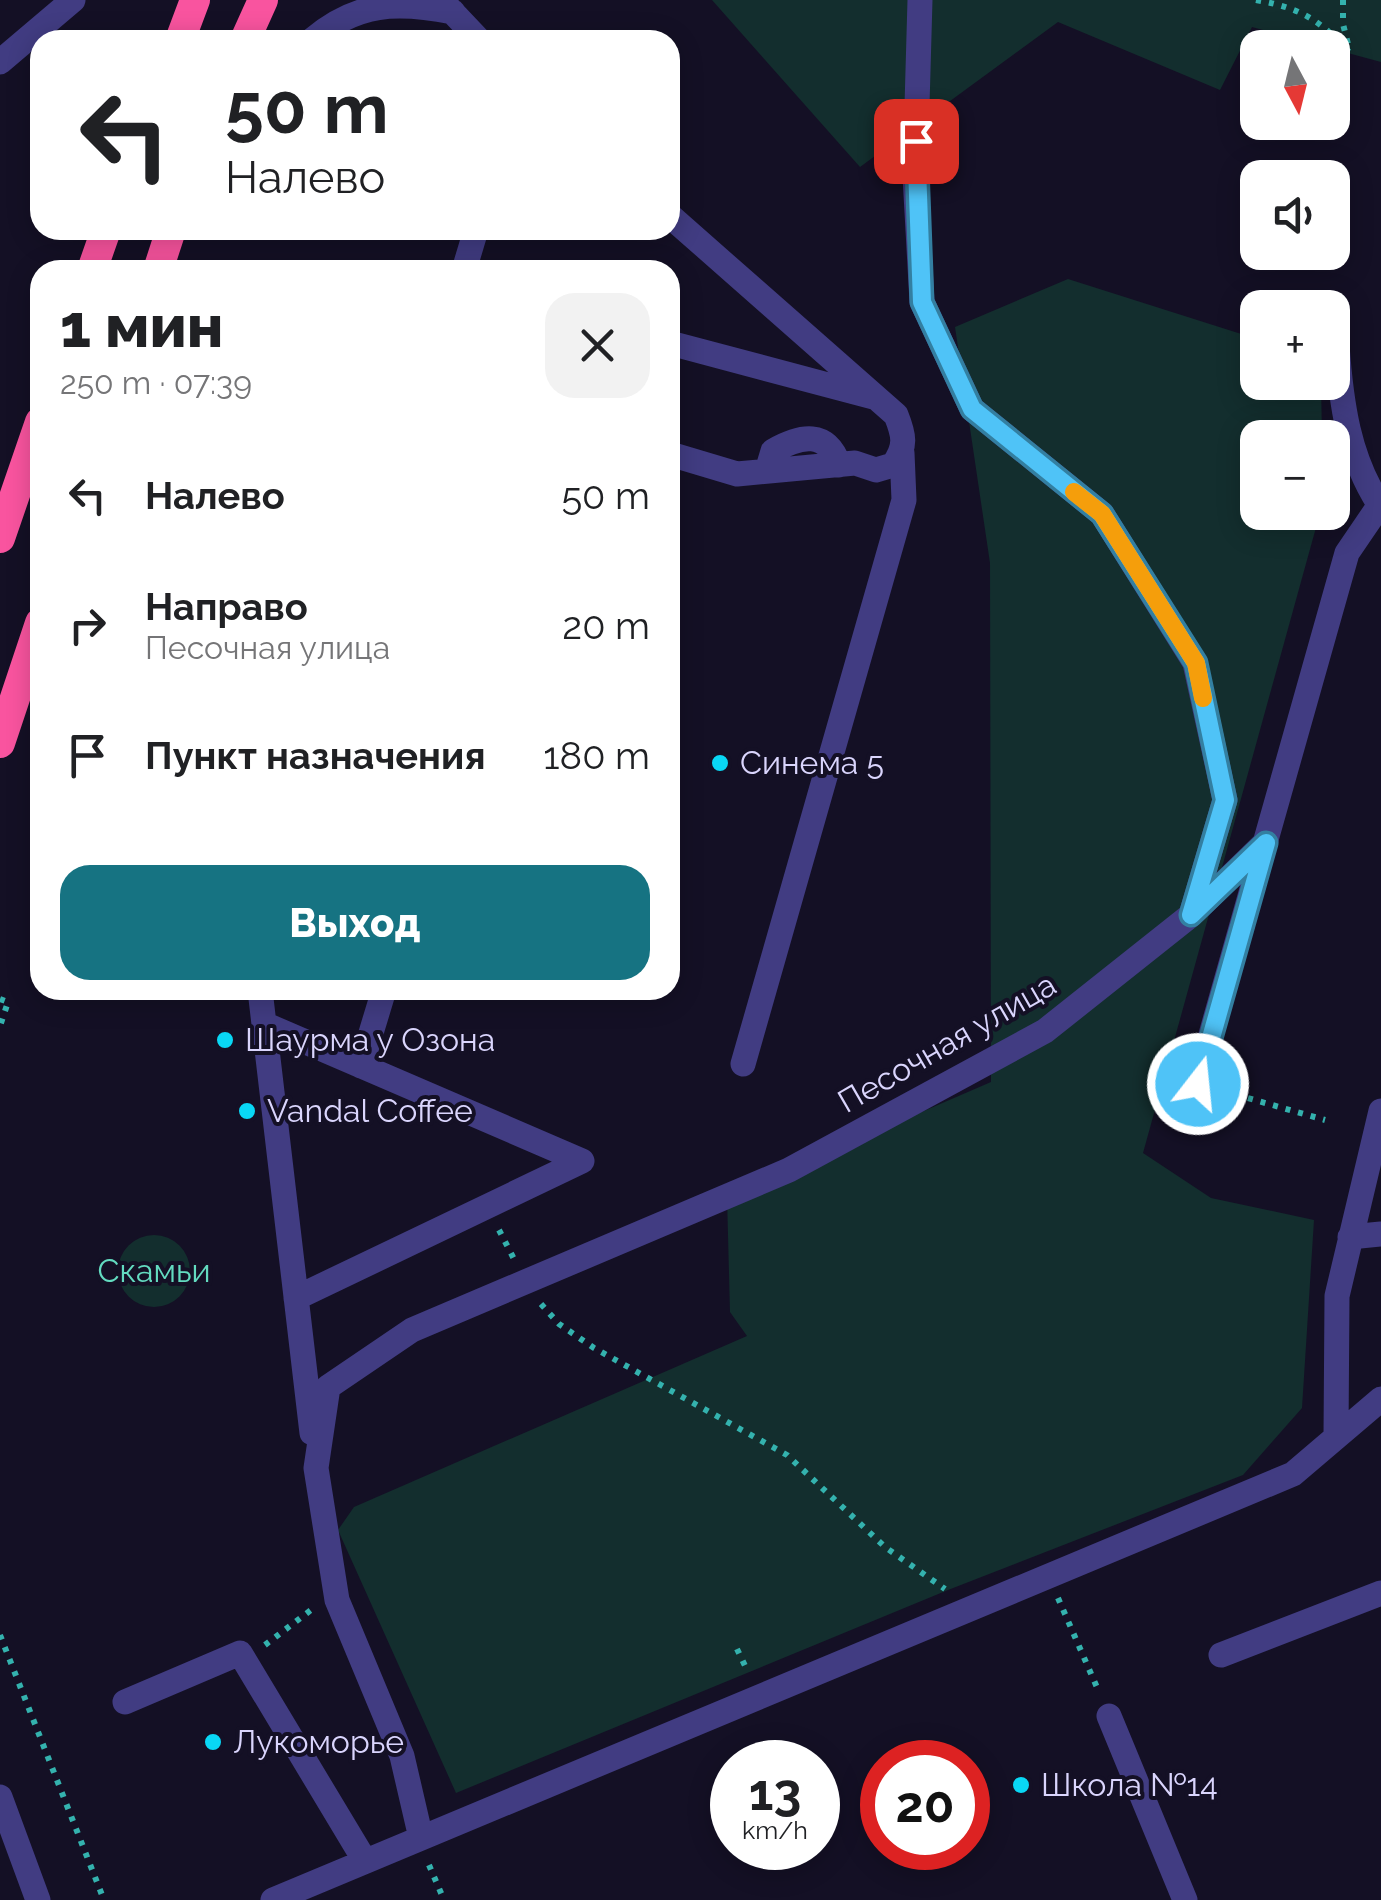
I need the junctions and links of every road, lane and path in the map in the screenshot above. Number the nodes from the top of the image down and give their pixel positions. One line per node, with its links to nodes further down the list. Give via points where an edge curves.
1 (73, 0): 8 (street)
2 (195, 0): 9 (highway)
3 (263, 0): 10 (highway)
4 (920, 0): 27 (street, via 916,176 922,302 972,409 1102,514 1196,663 1225,800)
5 (1256, 0): 6 (path, via 1323,23 1350,53)
6 (1343, 0)
7 (447, 6): 11 (street, via 366,9); 12 (street)
8 (38, 30)
9 (184, 30)
10 (250, 30)
11 (324, 30)
12 (470, 30)
13 (30, 37): 14 (street)
14 (0, 62)
15 (680, 225): 17 (street)
16 (680, 345): 17 (street)
17 (878, 399): 20 (street, via 896,415)
18 (1341, 400): 22 (street, via 1355,455)
19 (30, 451): 23 (highway)
20 (902, 452): 21 (street, via 894,465 876,470 855,463 737,474); 33 (street, via 904,500)
21 (680, 457)
22 (1380, 507): 26 (street, via 1347,553)
23 (0, 538)
24 (30, 653): 25 (highway)
25 (0, 743)
26 (1266, 843): 27 (street, Песочная улица); 35 (street)
27 (1191, 915): 41 (street, Песочная улица, via 1045,1031 789,1170)
28 (4, 1000): 32 (path)
29 (261, 1000): 31 (street)
30 (381, 1000): 34 (street)
31 (264, 1024): 34 (street); 42 (street)
32 (0, 1026)
33 (742, 1064)
34 (361, 1066): 38 (street, via 582,1161)
35 (1198, 1084): 37 (path)
36 (1381, 1111): 40 (street)
37 (1325, 1120)
38 (487, 1207): 41 (path); 42 (street)
39 (1381, 1234): 40 (street)
40 (1350, 1238): 44 (street, via 1337,1296)
41 (526, 1282): 45 (street, Песочная улица, via 412,1330 328,1386); 49 (path, via 559,1324 787,1455 885,1547)
42 (296, 1298): 45 (street)
43 (1381, 1399): 44 (street)
44 (1336, 1435): 46 (street, via 1293,1474)
45 (316, 1468): 58 (street, Песочная улица, via 337,1600 402,1756)
46 (1048, 1576): 49 (street); 56 (path)
47 (1381, 1593): 52 (street)
48 (323, 1600): 53 (path)
49 (972, 1608): 58 (street)
50 (0, 1635): 62 (path)
51 (737, 1649): 54 (path)
52 (1220, 1655)
53 (244, 1661): 55 (street, via 240,1653); 60 (street)
54 (748, 1672)
55 (126, 1702)
56 (1109, 1716): 65 (street)
57 (0, 1797): 61 (street)
58 (419, 1838): 60 (street); 64 (path)
59 (0, 1846): 61 (street)
60 (365, 1861): 63 (street)
61 (37, 1898)
62 (104, 1900)
63 (272, 1900)
64 (444, 1900)
65 (1185, 1900)

